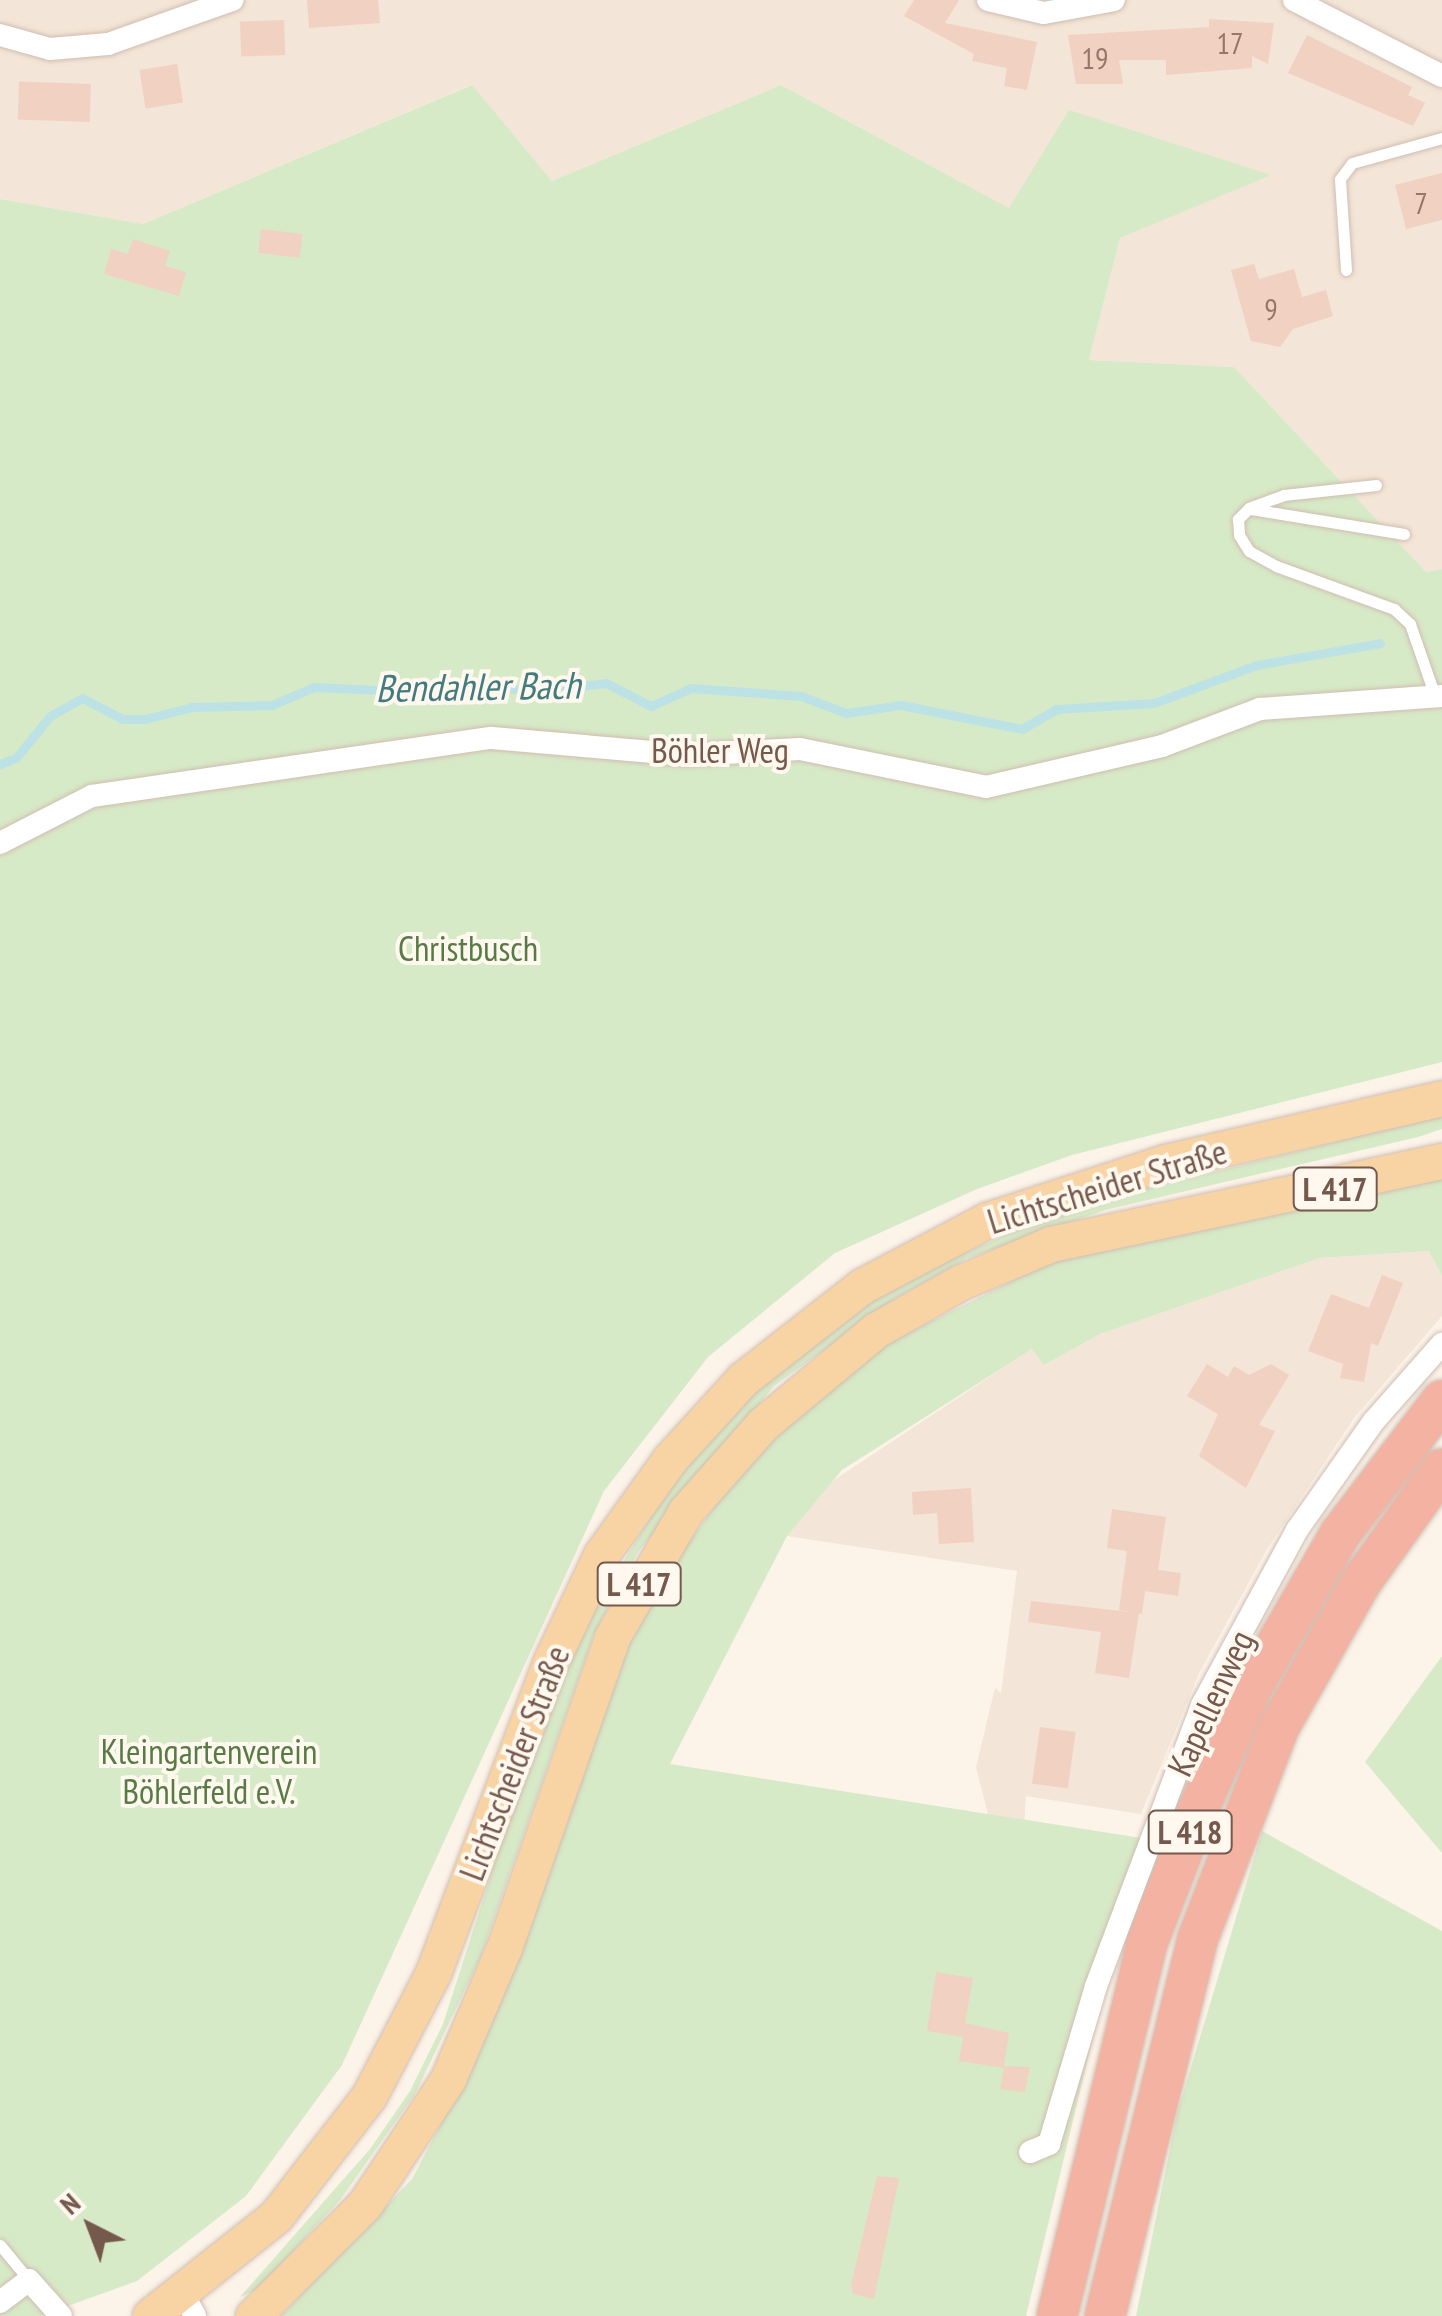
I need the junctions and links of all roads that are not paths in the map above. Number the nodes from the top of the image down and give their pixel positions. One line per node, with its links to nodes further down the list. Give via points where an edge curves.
1 (232, 0): 5 (street, via 108,44 50,49)
2 (988, 0): 3 (street, via 1044,13)
3 (1114, 0)
4 (1294, 0): 6 (street)
5 (0, 35)
6 (1442, 76)
7 (1442, 138): 8 (lane, via 1352,163 1340,179)
8 (1346, 270)
9 (1376, 485): 10 (lane, via 1284,495)
10 (1249, 508): 11 (lane); 12 (lane, via 1238,519 1249,552 1372,596 1410,624)
11 (1404, 534)
12 (1439, 696): 13 (street, Böhler Weg, via 1260,709 1162,746 986,787 800,749 686,755 492,738 92,796)
13 (0, 843)
14 (1442, 1098): 23 (main road, Lichtscheider Straße / L 417, via 1165,1162 987,1220 862,1286 743,1380 670,1459 601,1555 550,1662 433,1974 369,2096 276,2216)
15 (1442, 1161): 26 (main road, Lichtscheider Straße / L 417, via 1051,1244 891,1321 762,1424 686,1512 612,1637 504,1948 448,2080 365,2204)
16 (1442, 1344): 19 (street, Kapellenweg, via 1374,1421 1297,1530 1202,1705 1096,1986 1049,2144)
17 (1442, 1400): 27 (highway, L 418, via 1340,1534 1252,1687 1198,1811 1148,1942)
18 (1442, 1469): 28 (highway, L 418, via 1361,1582 1279,1727 1198,1938)
19 (1030, 2152)
20 (0, 2245): 21 (lane)
21 (29, 2280): 22 (street); 24 (street)
22 (0, 2302)
23 (189, 2305): 25 (main road, Lichtscheider Straße / L 417)
24 (62, 2316)
25 (150, 2316)
26 (253, 2316)
27 (1057, 2316)
28 (1105, 2316)

